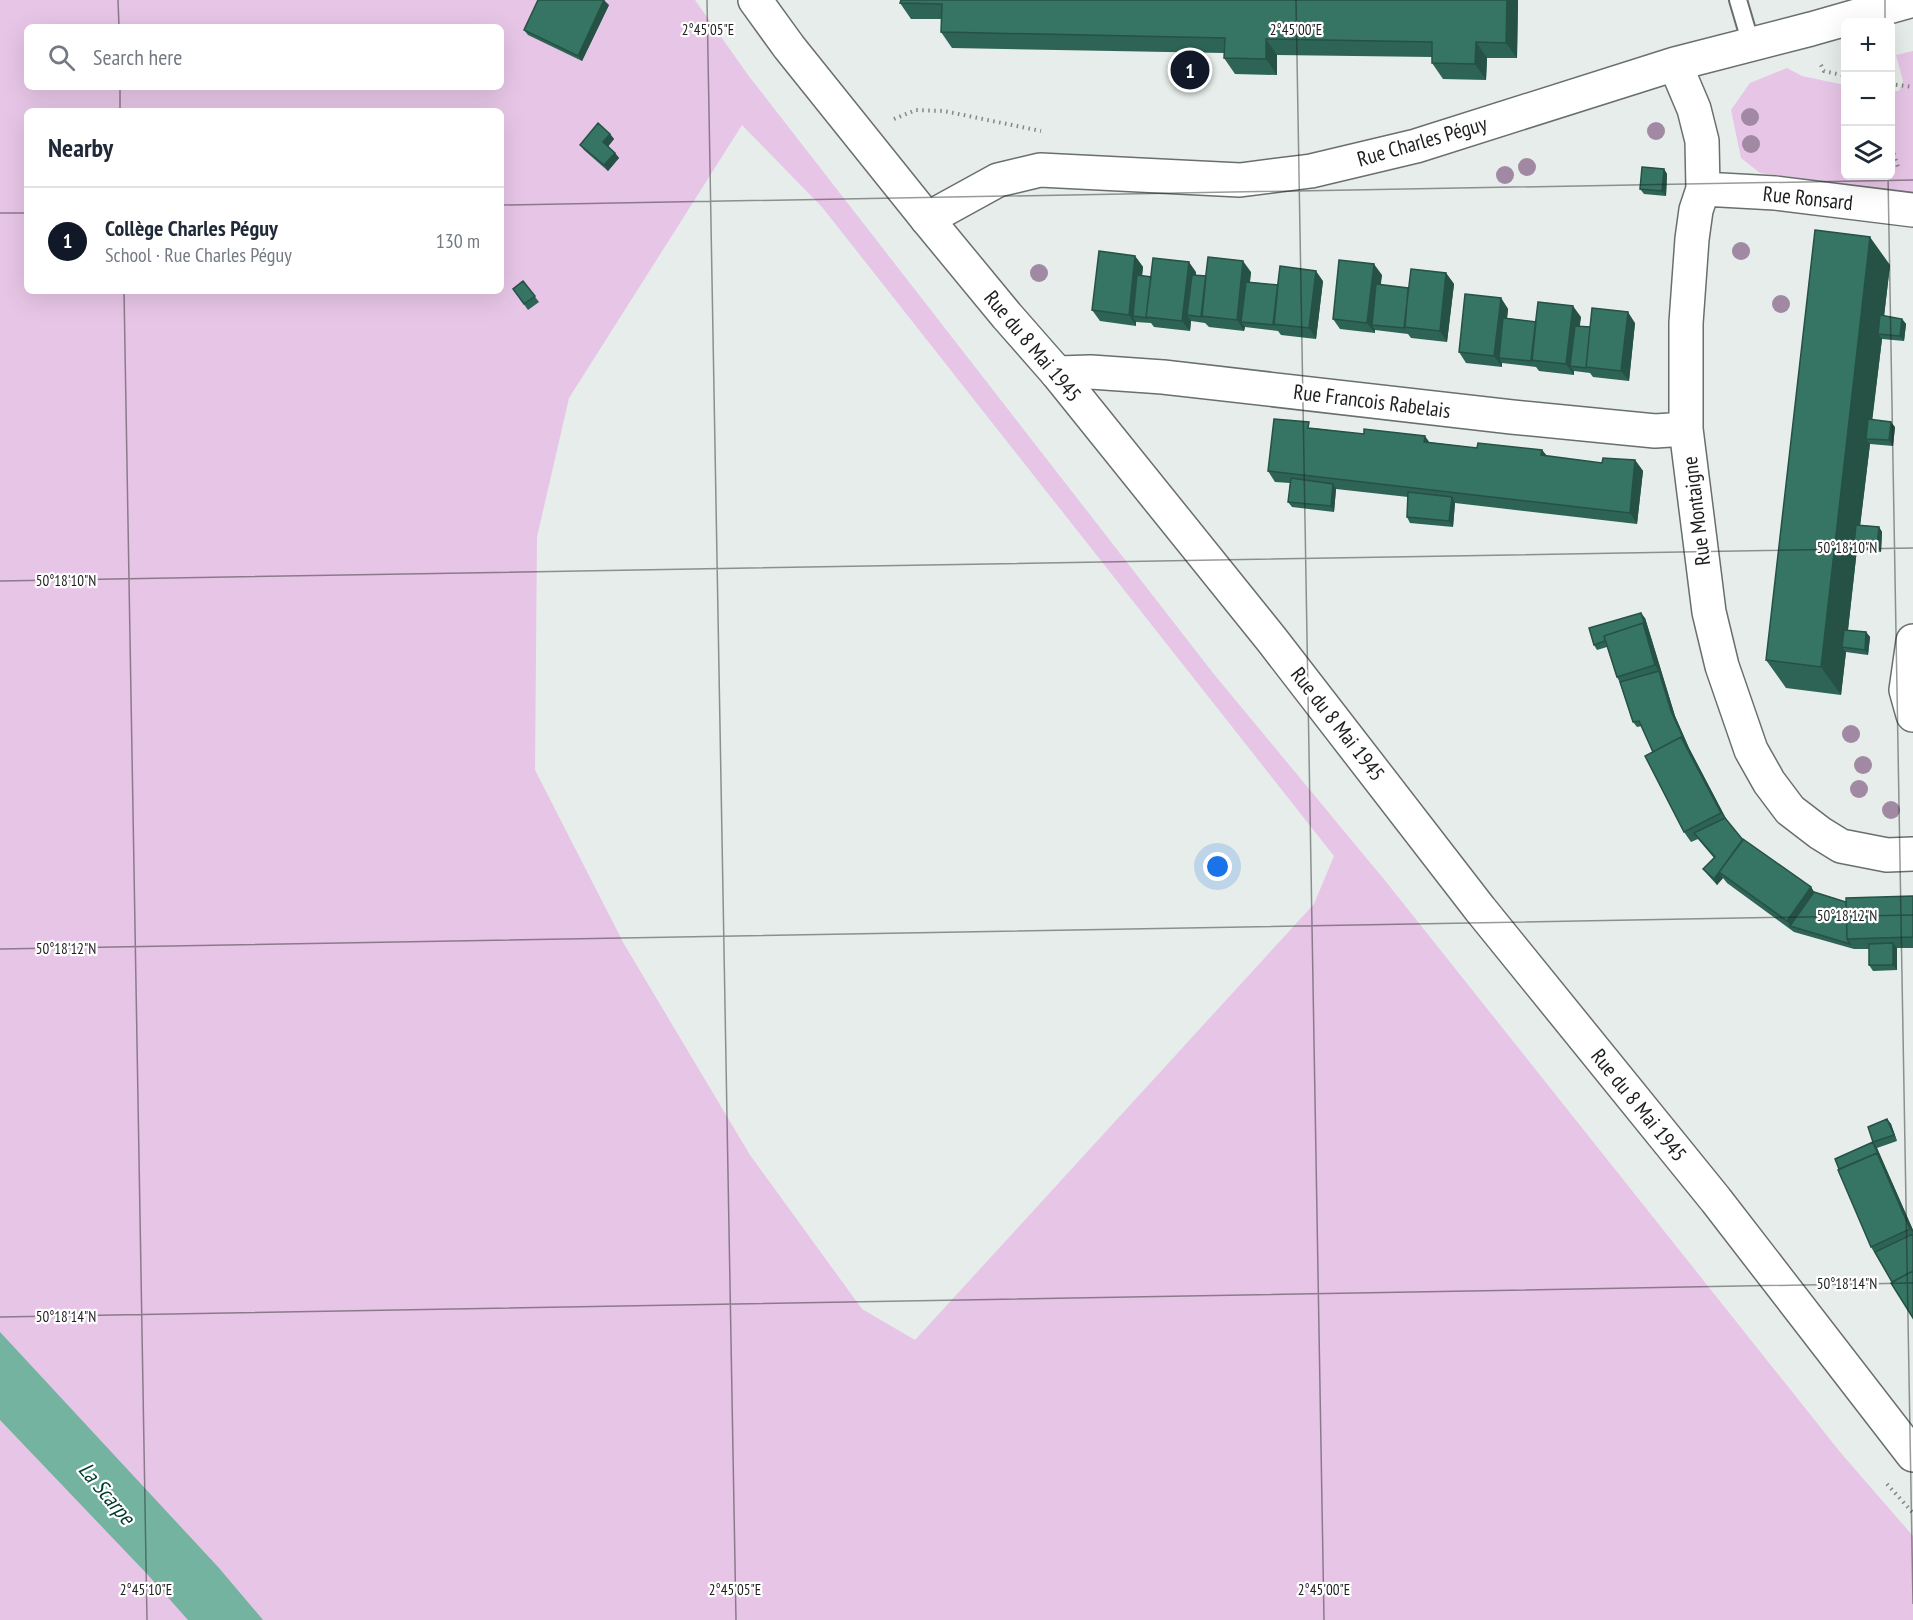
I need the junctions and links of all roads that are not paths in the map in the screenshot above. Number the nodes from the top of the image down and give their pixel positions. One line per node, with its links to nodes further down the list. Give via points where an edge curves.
1 (754, 0): 8 (street, Rue du 8 Mai 1945)
2 (1738, 0): 4 (lane)
3 (1913, 0): 4 (street, Rue Charles Péguy)
4 (1751, 44): 5 (street, Rue Charles Péguy)
5 (1676, 64): 6 (street, Rue Montaigne, via 1702,141); 8 (street, Rue Charles Péguy, via 1416,146 1311,171 1240,180 1040,170 998,180)
6 (1703, 189): 7 (street, Rue Ronsard, via 1775,193); 10 (street, Rue Montaigne, via 1692,239 1686,323)
7 (1913, 210)
8 (927, 219): 9 (street, Rue du 8 Mai 1945)
9 (1057, 374): 10 (street, Rue Francois Rabelais, via 1163,377 1512,417 1655,430); 14 (street, Rue du 8 Mai 1945, via 1716,1200)
10 (1686, 429): 13 (street, Rue Montaigne, via 1709,612 1722,666 1751,750 1790,810 1820,833 1841,846 1863,852)
11 (1913, 640): 12 (street, via 1906,690)
12 (1913, 715)
13 (1913, 854)
14 (1913, 1455)

